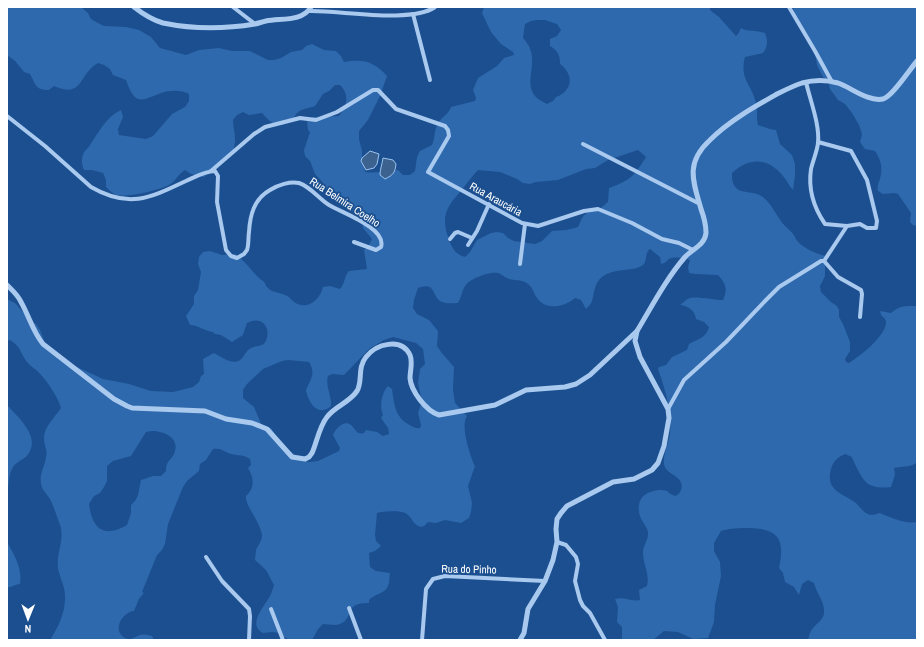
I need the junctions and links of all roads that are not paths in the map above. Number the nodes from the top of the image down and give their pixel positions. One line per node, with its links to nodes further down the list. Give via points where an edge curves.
1 (134, 7): 7 (street, via 148,17 162,22 189,26)
2 (233, 7): 7 (street)
3 (435, 7): 6 (street)
4 (789, 7): 11 (street)
5 (310, 9): 6 (street, via 376,15); 7 (street, via 297,17)
6 (413, 14): 9 (street)
7 (255, 24)
8 (917, 61): 11 (street, via 891,94 883,99 874,99)
9 (430, 80)
10 (806, 82): 11 (street); 13 (street); 17 (street, via 761,103 709,140 693,169 692,178)
11 (832, 82)
12 (7, 116): 15 (street, via 91,186 120,199 154,196)
13 (818, 142): 19 (street, via 811,169 810,186 817,213 825,224); 19 (street, via 851,151 867,180 877,221 876,228 867,228 860,224)
14 (583, 144): 17 (street)
15 (211, 171): 16 (street, Rua Araucária, via 265,127 300,118 316,120 337,112 373,90 378,90 396,109 445,126 450,136 428,172); 22 (street, Rua Belmira Coelho, via 215,171 218,176 217,202 226,250 231,256 240,257 247,250 254,205 271,189 281,184 299,184 306,187 330,206 371,228 381,237 382,243 376,250)
16 (489, 204): 18 (street, Rua Araucária); 20 (street)
17 (700, 204): 24 (street, via 706,232 705,238)
18 (525, 224): 24 (street, Rua Araucária, via 538,226 598,209 662,239); 26 (street)
19 (847, 226): 25 (street)
20 (472, 238): 21 (street, via 458,232); 23 (street)
21 (450, 239)
22 (354, 242)
23 (468, 245)
24 (693, 250): 29 (street, via 673,274)
25 (824, 261): 28 (street, via 838,277 861,290); 30 (street, via 779,287 726,342 684,380)
26 (520, 264)
27 (7, 285): 29 (street, via 21,302 43,344 114,399 132,408 205,412 226,419 252,423 267,429 292,457 300,459 309,457 312,453 327,417 358,390 361,364 366,356 387,344 397,344 408,352 411,357 410,378 413,390 430,410 439,415 495,405 526,390 576,384 590,375)
28 (860, 317)
29 (637, 331): 30 (street, via 635,341 640,357)
30 (668, 409): 31 (street, via 664,446 658,463 644,475 613,482 567,506 557,519)
31 (557, 542): 33 (street); 41 (street, via 566,545 576,557 576,581 582,606 590,613)
32 (206, 557): 36 (street, via 222,581 249,609)
33 (545, 581): 39 (street, Rua do Pinho, via 435,577 426,589); 40 (street, via 528,610)
34 (349, 608): 38 (street)
35 (271, 609): 37 (street)
36 (249, 640)
37 (283, 640)
38 (361, 640)
39 (422, 640)
40 (520, 640)
41 (605, 640)

